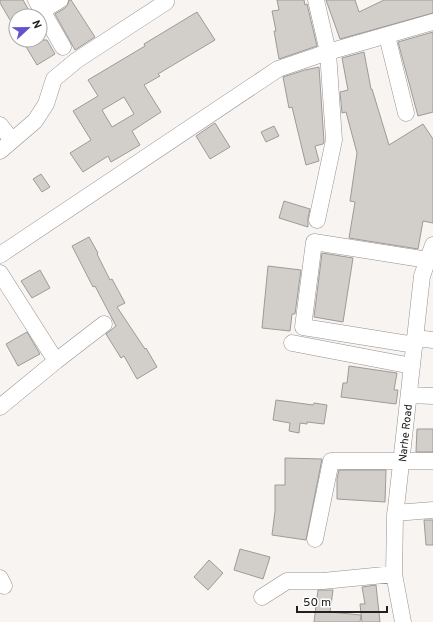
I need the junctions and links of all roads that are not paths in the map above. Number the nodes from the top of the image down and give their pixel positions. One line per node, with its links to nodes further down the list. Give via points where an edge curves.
1 (60, 0): 4 (street)
2 (316, 0): 8 (street)
3 (167, 1): 11 (street, via 77,60 54,79 46,104 35,120)
4 (39, 5): 7 (street)
5 (433, 22): 6 (street)
6 (386, 36): 8 (street); 9 (street)
7 (63, 47)
8 (328, 52): 12 (street, via 334,140); 14 (street, via 278,69)
9 (406, 113)
10 (0, 125): 11 (street)
11 (6, 145)
12 (317, 220)
13 (433, 245): 15 (street, Narhe Road)
14 (0, 255)
15 (428, 260): 19 (street, Narhe Road, via 422,276); 19 (street, via 314,242 303,327)
16 (0, 272): 21 (street)
17 (104, 324): 21 (street)
18 (433, 340): 19 (street)
19 (415, 342): 22 (street, Narhe Road)
20 (292, 343): 22 (street)
21 (56, 361): 25 (street)
22 (412, 366): 23 (street, Narhe Road)
23 (409, 396): 24 (street); 27 (street, Narhe Road)
24 (433, 396)
25 (0, 407)
26 (433, 461): 27 (street)
27 (402, 462): 29 (street, Narhe Road); 30 (street, via 331,461)
28 (433, 510): 29 (street)
29 (395, 513): 31 (street, Narhe Road)
30 (315, 539)
31 (394, 574): 32 (street, via 287,582); 33 (street, Narhe Road)
32 (262, 597)
33 (403, 622)

